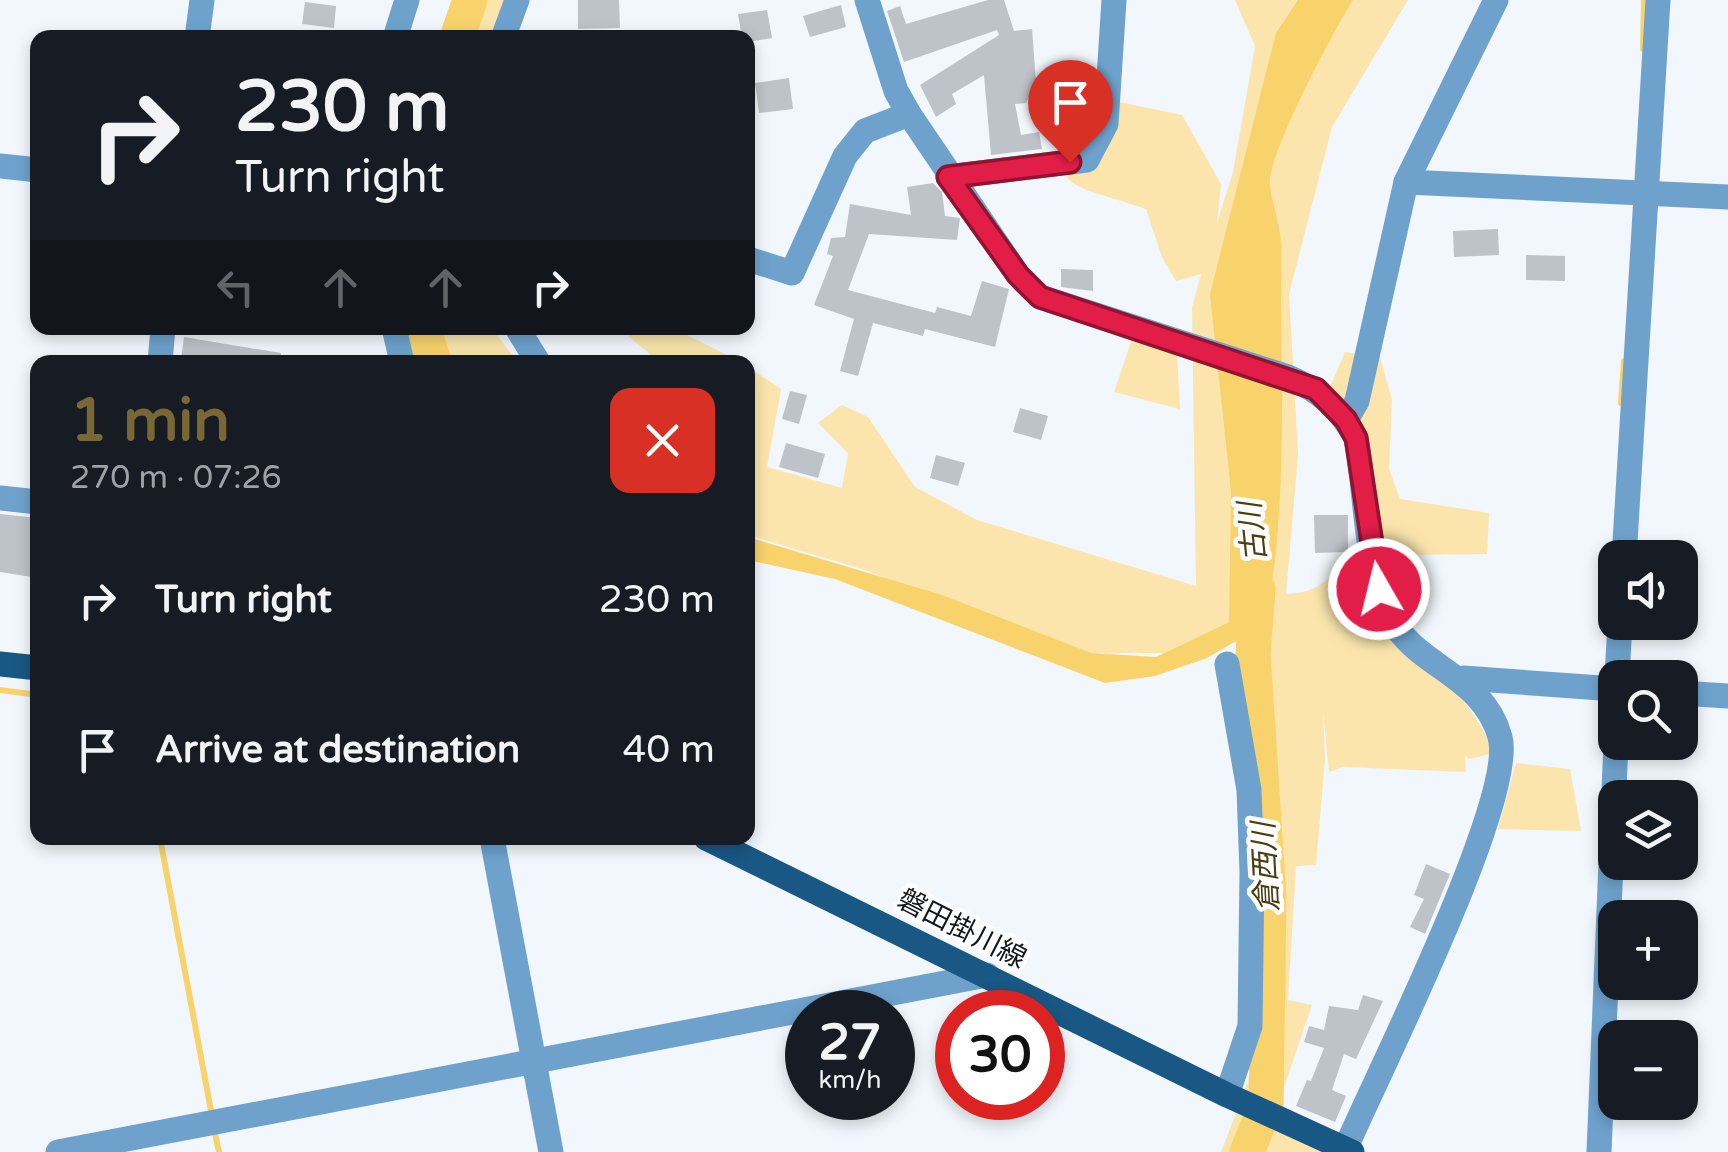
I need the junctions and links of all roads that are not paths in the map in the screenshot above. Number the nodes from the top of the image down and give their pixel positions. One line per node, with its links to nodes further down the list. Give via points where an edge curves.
1 (202, 0): 8 (street)
2 (407, 0): 9 (street)
3 (517, 0): 10 (street)
4 (866, 0): 11 (street)
5 (1114, 0): 14 (street, via 1106,124 1087,160)
6 (1496, 0): 15 (street)
7 (1658, 0): 16 (street)
8 (198, 30)
9 (398, 30)
10 (506, 30)
11 (909, 114): 14 (street); 18 (street, via 866,131 845,156 792,273)
12 (0, 166): 13 (street)
13 (30, 169)
14 (948, 177): 19 (street, via 1040,297 1316,389)
15 (1406, 182): 16 (street); 19 (street, via 1357,401)
16 (1647, 193): 17 (street); 22 (street)
17 (1728, 197)
18 (755, 262)
19 (1346, 420): 26 (street, via 1360,457 1379,589 1399,630)
20 (0, 498): 21 (street)
21 (30, 501)
22 (1625, 540)
23 (0, 664): 25 (main road)
24 (1227, 664): 35 (street, via 1249,790 1252,872 1250,1026)
25 (30, 667)
26 (1463, 678): 27 (street); 36 (street, via 1499,733 1504,759 1440,941)
27 (1598, 688)
28 (1698, 694): 29 (street)
29 (1728, 696)
30 (1615, 760): 39 (street)
31 (493, 845): 34 (street)
32 (720, 845): 33 (main road, 磐田掛川線)
33 (987, 975): 34 (street); 35 (main road, 磐田掛川線)
34 (534, 1062): 37 (street); 38 (street)
35 (1227, 1095): 36 (main road, 磐田掛川線)
36 (1347, 1151)
37 (58, 1152)
38 (551, 1152)
39 (1598, 1152)

